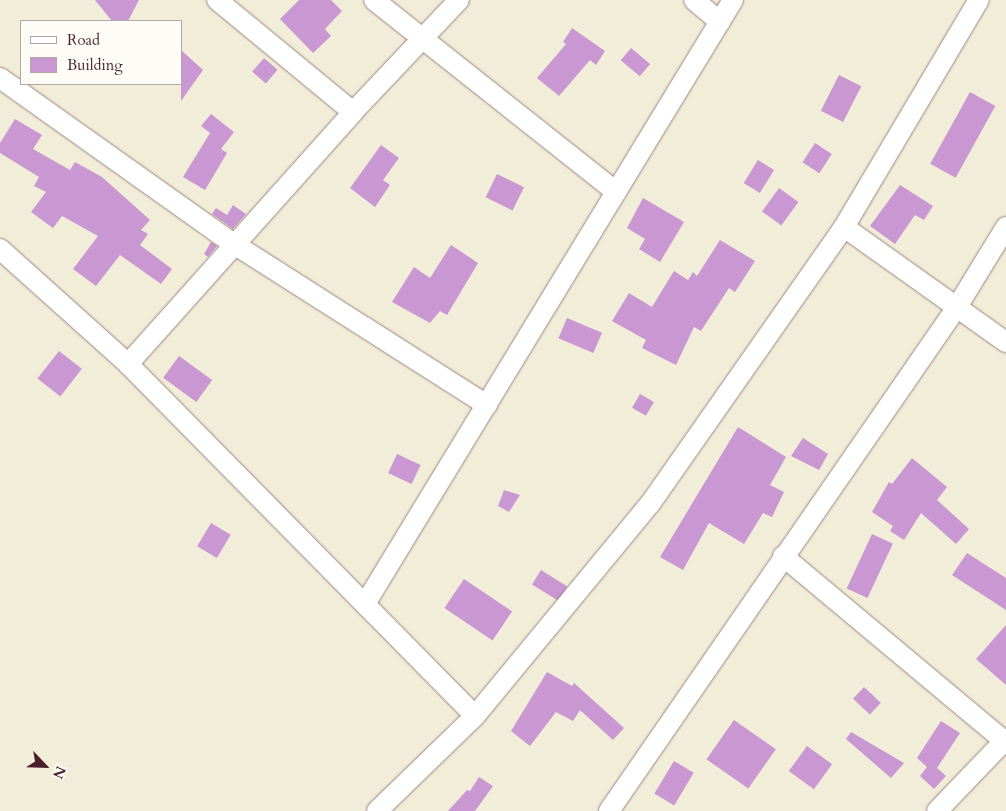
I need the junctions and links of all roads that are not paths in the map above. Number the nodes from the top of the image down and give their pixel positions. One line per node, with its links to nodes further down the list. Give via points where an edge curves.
1 (217, 0): 10 (street)
2 (374, 0): 8 (street)
3 (459, 0): 8 (street)
4 (694, 0): 7 (street)
5 (733, 0): 7 (street)
6 (978, 0): 12 (street)
7 (720, 22): 11 (street)
8 (424, 41): 10 (street); 11 (street)
9 (0, 78): 14 (street)
10 (353, 112): 14 (street)
11 (616, 192): 19 (street)
12 (844, 227): 16 (street); 22 (street, via 650,504)
13 (1006, 228): 16 (street)
14 (234, 244): 18 (street); 19 (street)
15 (0, 249): 18 (street)
16 (957, 307): 17 (street); 20 (street)
17 (1006, 342)
18 (128, 364): 21 (street)
19 (487, 405): 21 (street)
20 (784, 556): 23 (street); 25 (street)
21 (365, 604): 22 (street)
22 (475, 716): 24 (street)
23 (1005, 740): 26 (street)
24 (377, 811)
25 (609, 811)
26 (938, 811)

